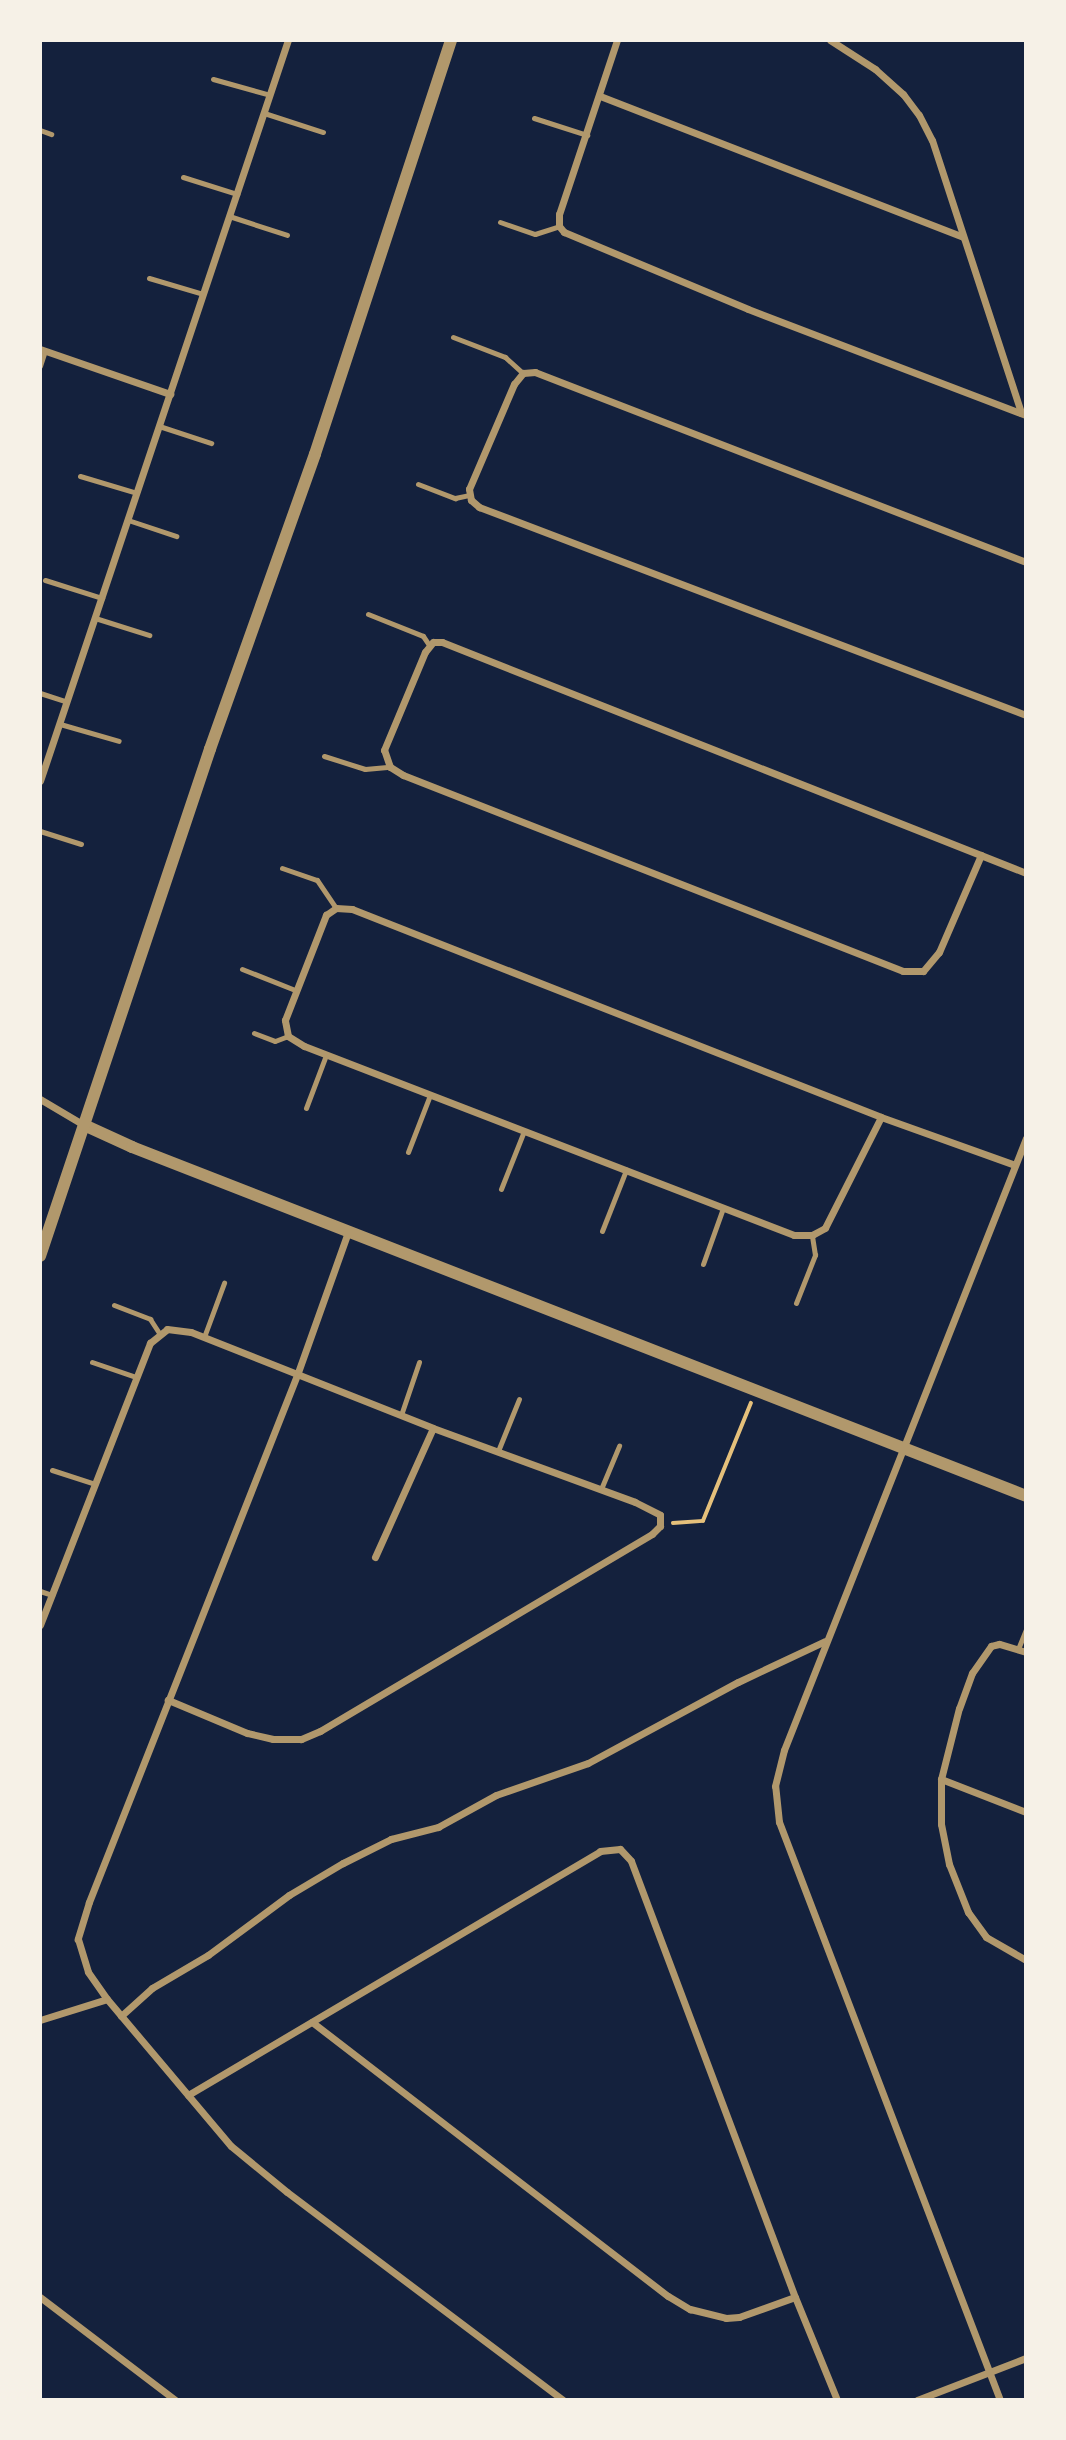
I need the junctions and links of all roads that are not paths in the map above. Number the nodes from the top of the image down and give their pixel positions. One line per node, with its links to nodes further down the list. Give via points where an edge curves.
1 (288, 40): 6 (street)
2 (451, 40): 67 (street, via 315,454 209,749)
3 (617, 40): 7 (street)
4 (830, 40): 20 (street, via 875,69 919,115 932,140)
5 (213, 79): 6 (lane)
6 (270, 95): 8 (street)
7 (600, 96): 13 (street); 20 (street)
8 (264, 113): 11 (lane); 15 (street)
9 (534, 118): 13 (lane)
10 (40, 130): 12 (lane)
11 (323, 132)
12 (51, 134)
13 (587, 135): 18 (street, via 559,214)
14 (183, 177): 15 (lane)
15 (237, 194): 16 (street)
16 (229, 216): 19 (lane); 22 (street)
17 (500, 222): 18 (lane, via 535,234)
18 (559, 226): 28 (street, via 579,240 748,309)
19 (286, 235)
20 (963, 237): 28 (street)
21 (149, 278): 22 (lane)
22 (203, 294): 27 (street)
23 (453, 337): 26 (lane, via 505,357)
24 (43, 350): 25 (lane); 27 (street)
25 (40, 366)
26 (523, 373): 34 (street, via 508,395); 37 (street, via 544,373)
27 (170, 394): 29 (street)
28 (1023, 414)
29 (159, 426): 30 (lane); 33 (street)
30 (211, 443)
31 (80, 476): 33 (lane)
32 (418, 484): 34 (lane, via 455,498)
33 (136, 493): 35 (street)
34 (469, 495): 46 (street, via 479,507)
35 (128, 520): 36 (lane); 39 (street)
36 (176, 536)
37 (1026, 562)
38 (45, 580): 39 (lane)
39 (102, 598): 41 (street)
40 (368, 614): 43 (lane, via 423,636)
41 (95, 618): 42 (lane); 45 (street)
42 (149, 635)
43 (429, 645): 50 (street, via 386,741); 54 (street, via 442,642)
44 (40, 693): 45 (lane)
45 (67, 702): 47 (street)
46 (1026, 715)
47 (60, 724): 48 (lane); 51 (street)
48 (119, 741)
49 (324, 756): 50 (lane, via 365,769)
50 (390, 767): 54 (street, via 542,832 903,971 923,971 939,952)
51 (40, 781)
52 (40, 831): 53 (lane)
53 (81, 844)
54 (981, 855): 56 (street)
55 (282, 868): 57 (lane, via 317,880)
56 (1026, 873)
57 (336, 908): 59 (street, via 322,921); 66 (street, via 362,912)
58 (242, 969): 59 (lane)
59 (295, 990): 61 (street, via 285,1020)
60 (254, 1033): 61 (lane, via 275,1041)
61 (288, 1036): 62 (street)
62 (326, 1055): 63 (street); 65 (lane)
63 (430, 1095): 68 (street); 70 (lane)
64 (40, 1100): 67 (street)
65 (306, 1108)
66 (881, 1117): 71 (street); 77 (street, via 825,1228)
67 (84, 1125): 76 (street); 78 (street)
68 (524, 1131): 72 (street); 73 (lane)
69 (1026, 1138): 71 (street)
70 (408, 1152)
71 (1015, 1165): 93 (street)
72 (626, 1171): 74 (street); 75 (lane)
73 (501, 1189)
74 (723, 1208): 77 (street, via 794,1235); 79 (lane)
75 (602, 1231)
76 (348, 1232): 87 (street); 93 (street)
77 (812, 1235): 81 (lane, via 815,1255)
78 (40, 1256)
79 (704, 1264)
80 (224, 1283): 84 (lane)
81 (796, 1303)
82 (114, 1305): 83 (lane, via 150,1319)
83 (159, 1333): 84 (street, via 179,1329); 88 (street)
84 (204, 1337): 87 (street)
85 (92, 1362): 88 (lane)
86 (419, 1362): 90 (lane)
87 (297, 1375): 90 (street); 106 (street)
88 (136, 1377): 96 (street)
89 (519, 1399): 94 (lane)
90 (401, 1415): 91 (street)
91 (433, 1427): 94 (street); 99 (street)
92 (619, 1446): 97 (lane)
93 (901, 1447): 98 (street); 104 (street)
94 (498, 1451): 97 (street)
95 (52, 1470): 96 (lane)
96 (94, 1484): 101 (street)
97 (601, 1489): 106 (street, via 660,1515 656,1531 320,1731 301,1739 273,1740)
98 (1026, 1496)
99 (375, 1557)
100 (40, 1591): 101 (lane)
101 (52, 1595): 102 (street)
102 (40, 1625)
103 (1026, 1629): 105 (lane)
104 (826, 1641): 111 (street, via 738,1682 588,1763 496,1795 438,1827 391,1839 343,1863 152,1989); 118 (street, via 779,1765 775,1786 779,1822)
105 (1022, 1651): 107 (street, via 999,1644 990,1646 982,1656 959,1708)
106 (168, 1700): 110 (street, via 81,1923 82,1955)
107 (942, 1779): 108 (street); 109 (street, via 941,1824 956,1885 968,1912 986,1937)
108 (1026, 1811)
109 (1026, 1960)
110 (107, 1999): 111 (street); 112 (street)
111 (121, 2016): 114 (street)
112 (40, 2020)
113 (312, 2022): 114 (street); 116 (street, via 668,2297 690,2309 726,2318); 116 (street, via 600,1851 620,1849 631,1861)
114 (188, 2095): 120 (street, via 208,2123 259,2170)
115 (40, 2297): 119 (street)
116 (795, 2297): 121 (street)
117 (1026, 2358): 118 (street)
118 (989, 2372): 122 (street); 123 (street)
119 (175, 2400)
120 (563, 2400)
121 (836, 2400)
122 (917, 2400)
123 (1000, 2400)

